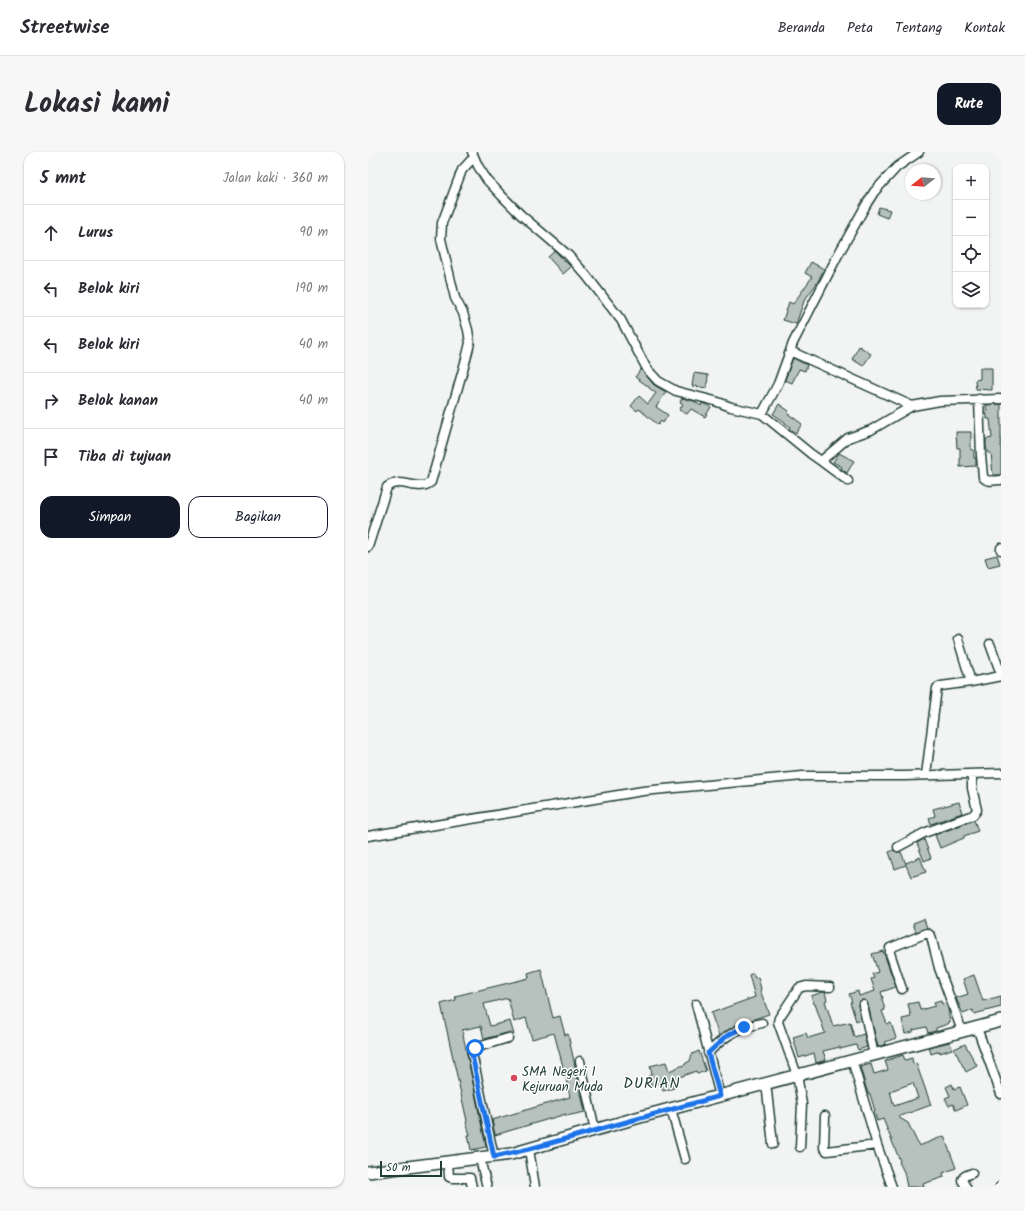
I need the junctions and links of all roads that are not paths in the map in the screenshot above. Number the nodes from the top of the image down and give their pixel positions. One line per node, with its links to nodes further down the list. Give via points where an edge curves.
1 (919, 152): 3 (street, via 897,167 874,192 838,255)
2 (473, 154): 7 (street, via 487,180 586,275 621,320 648,369 658,381 676,391); 11 (street, via 458,180 442,223 441,239 455,298 468,330 470,343 466,359 431,482 424,486 398,483 387,487)
3 (790, 351): 6 (street); 7 (street, via 778,384)
4 (979, 399): 5 (street); 6 (street, via 940,401); 9 (street, via 983,478 988,481)
5 (1001, 399)
6 (912, 406): 8 (street, via 871,430 848,438)
7 (762, 414): 8 (street)
8 (821, 460): 10 (street)
9 (1001, 480)
10 (848, 481)
11 (368, 547)
12 (958, 639): 15 (street)
13 (990, 644): 14 (street)
14 (1001, 675): 15 (street)
15 (971, 682): 18 (street, via 941,686 937,689)
16 (1001, 773): 17 (street)
17 (972, 774): 18 (street); 20 (street, via 977,810 973,815 924,833)
18 (926, 775): 19 (street, via 803,776 643,791)
19 (368, 836)
20 (898, 847)
21 (830, 987): 34 (street, via 799,988 779,1018 779,1027)
22 (902, 989): 28 (street, via 890,948 929,934)
23 (696, 1004): 30 (street)
24 (863, 1005): 31 (street)
25 (1001, 1021): 27 (main road)
26 (762, 1023): 30 (street, via 736,1030)
27 (977, 1028): 28 (main road); 36 (street)
28 (962, 1031): 31 (main road)
29 (508, 1038): 45 (street, via 475,1048 472,1053)
30 (708, 1053): 37 (street)
31 (874, 1054): 32 (main road)
32 (852, 1060): 34 (main road); 42 (street)
33 (580, 1061): 40 (street)
34 (797, 1075): 35 (main road); 43 (street, via 802,1104)
35 (766, 1083): 37 (main road); 41 (street)
36 (1001, 1094)
37 (720, 1096): 38 (main road)
38 (671, 1109): 40 (main road); 47 (street)
39 (825, 1116): 42 (street, via 824,1148 827,1151)
40 (594, 1130): 44 (main road)
41 (773, 1144)
42 (877, 1145): 54 (street)
43 (800, 1147)
44 (529, 1149): 45 (main road); 53 (street)
45 (494, 1157): 46 (main road)
46 (480, 1159): 48 (main road); 52 (street)
47 (686, 1159)
48 (448, 1162): 49 (main road); 51 (street, via 449,1177 470,1178)
49 (368, 1172)
50 (972, 1173): 55 (street, via 962,1180)
51 (472, 1187)
52 (487, 1187)
53 (536, 1187)
54 (892, 1187)
55 (966, 1187)

